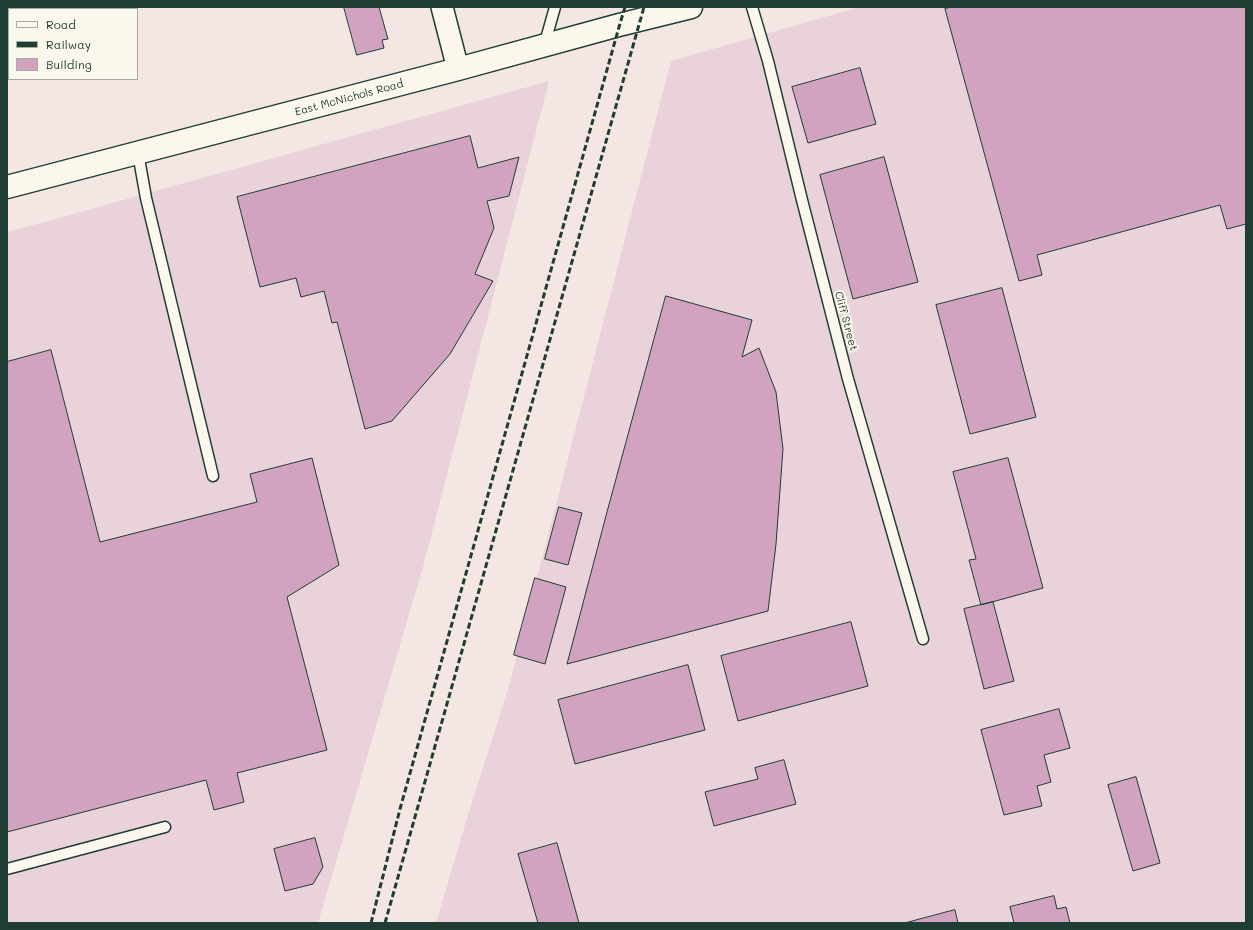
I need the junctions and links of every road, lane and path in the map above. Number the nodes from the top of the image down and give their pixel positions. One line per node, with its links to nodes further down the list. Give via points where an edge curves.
1 (442, 7): 6 (street)
2 (555, 7): 5 (lane)
3 (691, 7): 5 (main road, East McNichols Road)
4 (752, 7): 10 (lane, Cliff Street, via 768,61 846,372)
5 (544, 46): 6 (main road, East McNichols Road)
6 (458, 69): 7 (main road, East McNichols Road)
7 (138, 153): 8 (main road, East McNichols Road); 9 (lane, via 146,198)
8 (7, 187)
9 (213, 476)
10 (923, 638)
11 (166, 827): 12 (lane)
12 (7, 869)

